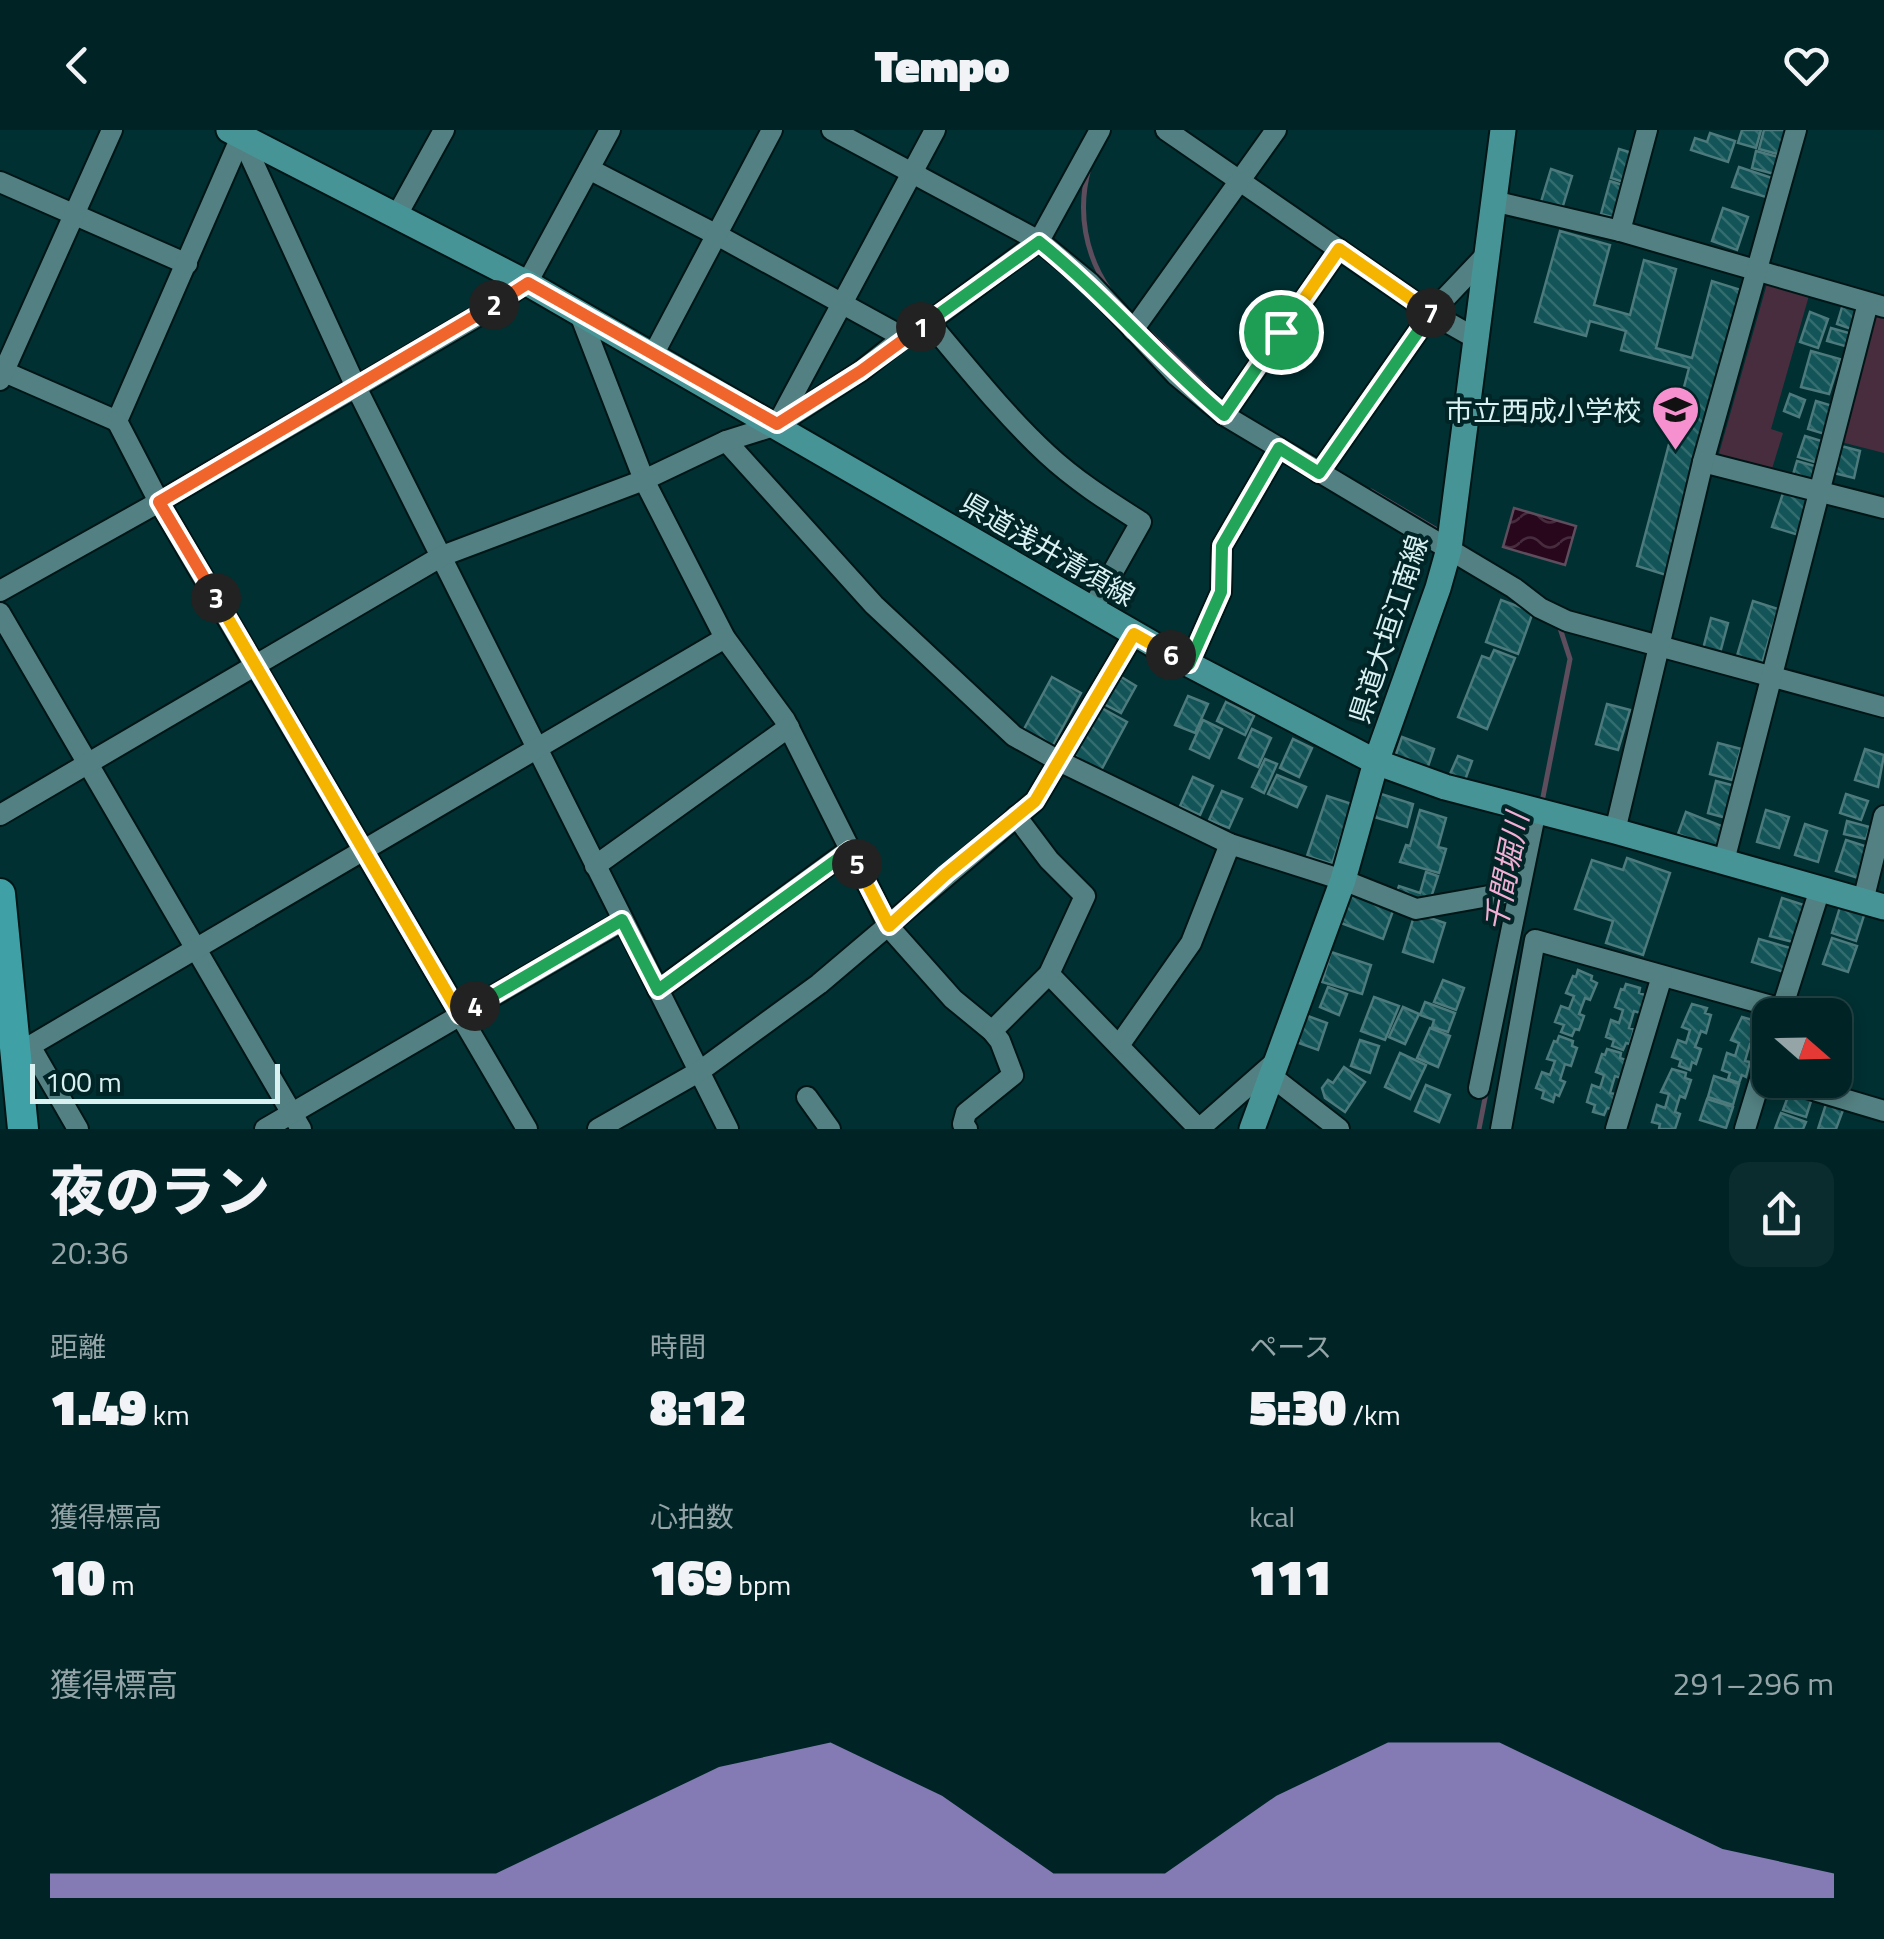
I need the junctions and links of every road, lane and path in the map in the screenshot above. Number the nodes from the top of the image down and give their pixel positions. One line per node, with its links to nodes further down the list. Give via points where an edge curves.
1 (112, 130): 19 (street)
2 (444, 130): 20 (street)
3 (610, 130): 14 (street)
4 (772, 130): 22 (street)
5 (832, 130): 15 (street)
6 (936, 130): 15 (street)
7 (1100, 130): 23 (street)
8 (1166, 130): 16 (street)
9 (1276, 130): 16 (street)
10 (1503, 130): 18 (main road, 県道大垣江南線)
11 (1648, 130): 21 (street)
12 (1796, 130): 27 (street)
13 (238, 132): 20 (main road, 県道浅井清須線); 26 (street); 39 (street)
14 (589, 169): 22 (street); 28 (street)
15 (912, 172): 23 (street); 29 (street)
16 (1242, 180): 24 (street); 34 (street)
17 (0, 182): 19 (street)
18 (1493, 201): 21 (street); 25 (main road, 県道大垣江南線)
19 (75, 214): 26 (street); 38 (street)
20 (397, 215): 28 (main road, 県道浅井清須線)
21 (1620, 231): 27 (street)
22 (717, 234): 29 (street); 37 (street)
23 (1039, 242): 33 (street); 34 (street)
24 (1339, 249): 32 (street); 40 (street)
25 (1486, 256): 32 (street); 36 (main road, 県道大垣江南線)
26 (187, 264): 41 (street)
27 (1758, 272): 30 (street); 45 (street)
28 (528, 283): 31 (main road, 県道浅井清須線); 39 (street)
29 (840, 303): 35 (street); 42 (street)
30 (1876, 305): 48 (street)
31 (579, 312): 37 (main road, 県道浅井清須線); 47 (street)
32 (1431, 313): 36 (street); 46 (street)
33 (929, 322): 35 (street); 54 (street, via 1048,454 1141,522)
34 (1133, 330): 40 (street)
35 (903, 337): 42 (street)
36 (1475, 338): 51 (main road, 県道大垣江南線)
37 (654, 355): 42 (main road, 県道浅井清須線)
38 (1, 374): 41 (street)
39 (356, 387): 49 (street); 52 (street)
40 (1224, 415): 44 (street)
41 (117, 422): 49 (street)
42 (777, 424): 43 (street); 54 (main road, 県道浅井清須線)
43 (726, 441): 47 (street); 65 (street, via 874,605 1014,736)
44 (1279, 448): 46 (street); 59 (street, via 1222,546 1221,592)
45 (1704, 462): 48 (street); 58 (street)
46 (1319, 473): 51 (street)
47 (644, 480): 52 (street); 57 (street)
48 (1822, 490): 50 (street); 61 (street)
49 (159, 502): 53 (street); 60 (street)
50 (1884, 508)
51 (1449, 549): 58 (street, via 1567,621); 66 (main road, 県道大垣江南線)
52 (442, 556): 60 (street); 64 (street)
53 (0, 591)
54 (1092, 610): 56 (main road, 県道浅井清須線)
55 (0, 613): 67 (street)
56 (1134, 634): 59 (main road, 県道浅井清須線); 65 (street)
57 (725, 638): 63 (street); 64 (street)
58 (1658, 644): 61 (street); 72 (street)
59 (1189, 664): 66 (main road, 県道浅井清須線)
60 (257, 665): 67 (street); 74 (street)
61 (1770, 676): 62 (street); 76 (street)
62 (1884, 707)
63 (789, 727): 75 (street); 77 (street)
64 (536, 748): 74 (street); 77 (street)
65 (1059, 762): 70 (street, via 1035,801); 73 (street)
66 (1376, 762): 68 (main road, 県道浅井清須線, via 1444,788); 78 (main road, 県道大垣江南線)
67 (90, 763): 69 (street); 85 (street)
68 (1541, 812): 72 (main road, 県道浅井清須線); 80 (street)
69 (0, 814)
70 (1016, 816): 84 (street); 86 (street, via 1085,896)
71 (1884, 816): 82 (street)
72 (1615, 830): 76 (main road, 県道浅井清須線)
73 (1230, 844): 78 (street); 93 (street, via 1191,942)
74 (363, 849): 85 (street); 91 (street)
75 (850, 850): 84 (street); 88 (street)
76 (1724, 861): 79 (main road, 県道浅井清須線)
77 (596, 866): 83 (street)
78 (1343, 880): 80 (street, via 1416,909); 95 (main road, 県道大垣江南線)
79 (1820, 889): 82 (main road, 県道浅井清須線); 89 (street)
80 (1517, 892): 97 (street)
81 (0, 894): 94 (highway)
82 (1874, 904)
83 (622, 920): 88 (street); 91 (street)
84 (889, 926): 92 (street, via 954,999); 96 (street)
85 (196, 947): 94 (street); 102 (street)
86 (1048, 974): 92 (street); 93 (street)
87 (1662, 976): 90 (street); 114 (street, via 1535,940); 115 (street)
88 (658, 990): 96 (street)
89 (1785, 998)
90 (1752, 1003)
91 (460, 1015): 102 (street); 106 (street)
92 (992, 1030): 110 (street, via 1013,1075 966,1113)
93 (1120, 1044): 111 (street)
94 (23, 1049): 103 (highway); 104 (street)
95 (1274, 1069): 111 (street); 112 (main road, 県道大垣江南線); 113 (street)
96 (700, 1071): 107 (street); 108 (street)
97 (1479, 1088)
98 (808, 1097): 109 (street)
99 (1760, 1098): 116 (street)
100 (1843, 1098): 101 (street)
101 (1884, 1110)
102 (297, 1121): 105 (street)
103 (23, 1129)
104 (78, 1129)
105 (265, 1129)
106 (526, 1129)
107 (598, 1129)
108 (728, 1129)
109 (830, 1129)
110 (967, 1129)
111 (1199, 1129)
112 (1252, 1129)
113 (1339, 1129)
114 (1501, 1129)
115 (1616, 1129)
116 (1745, 1129)

